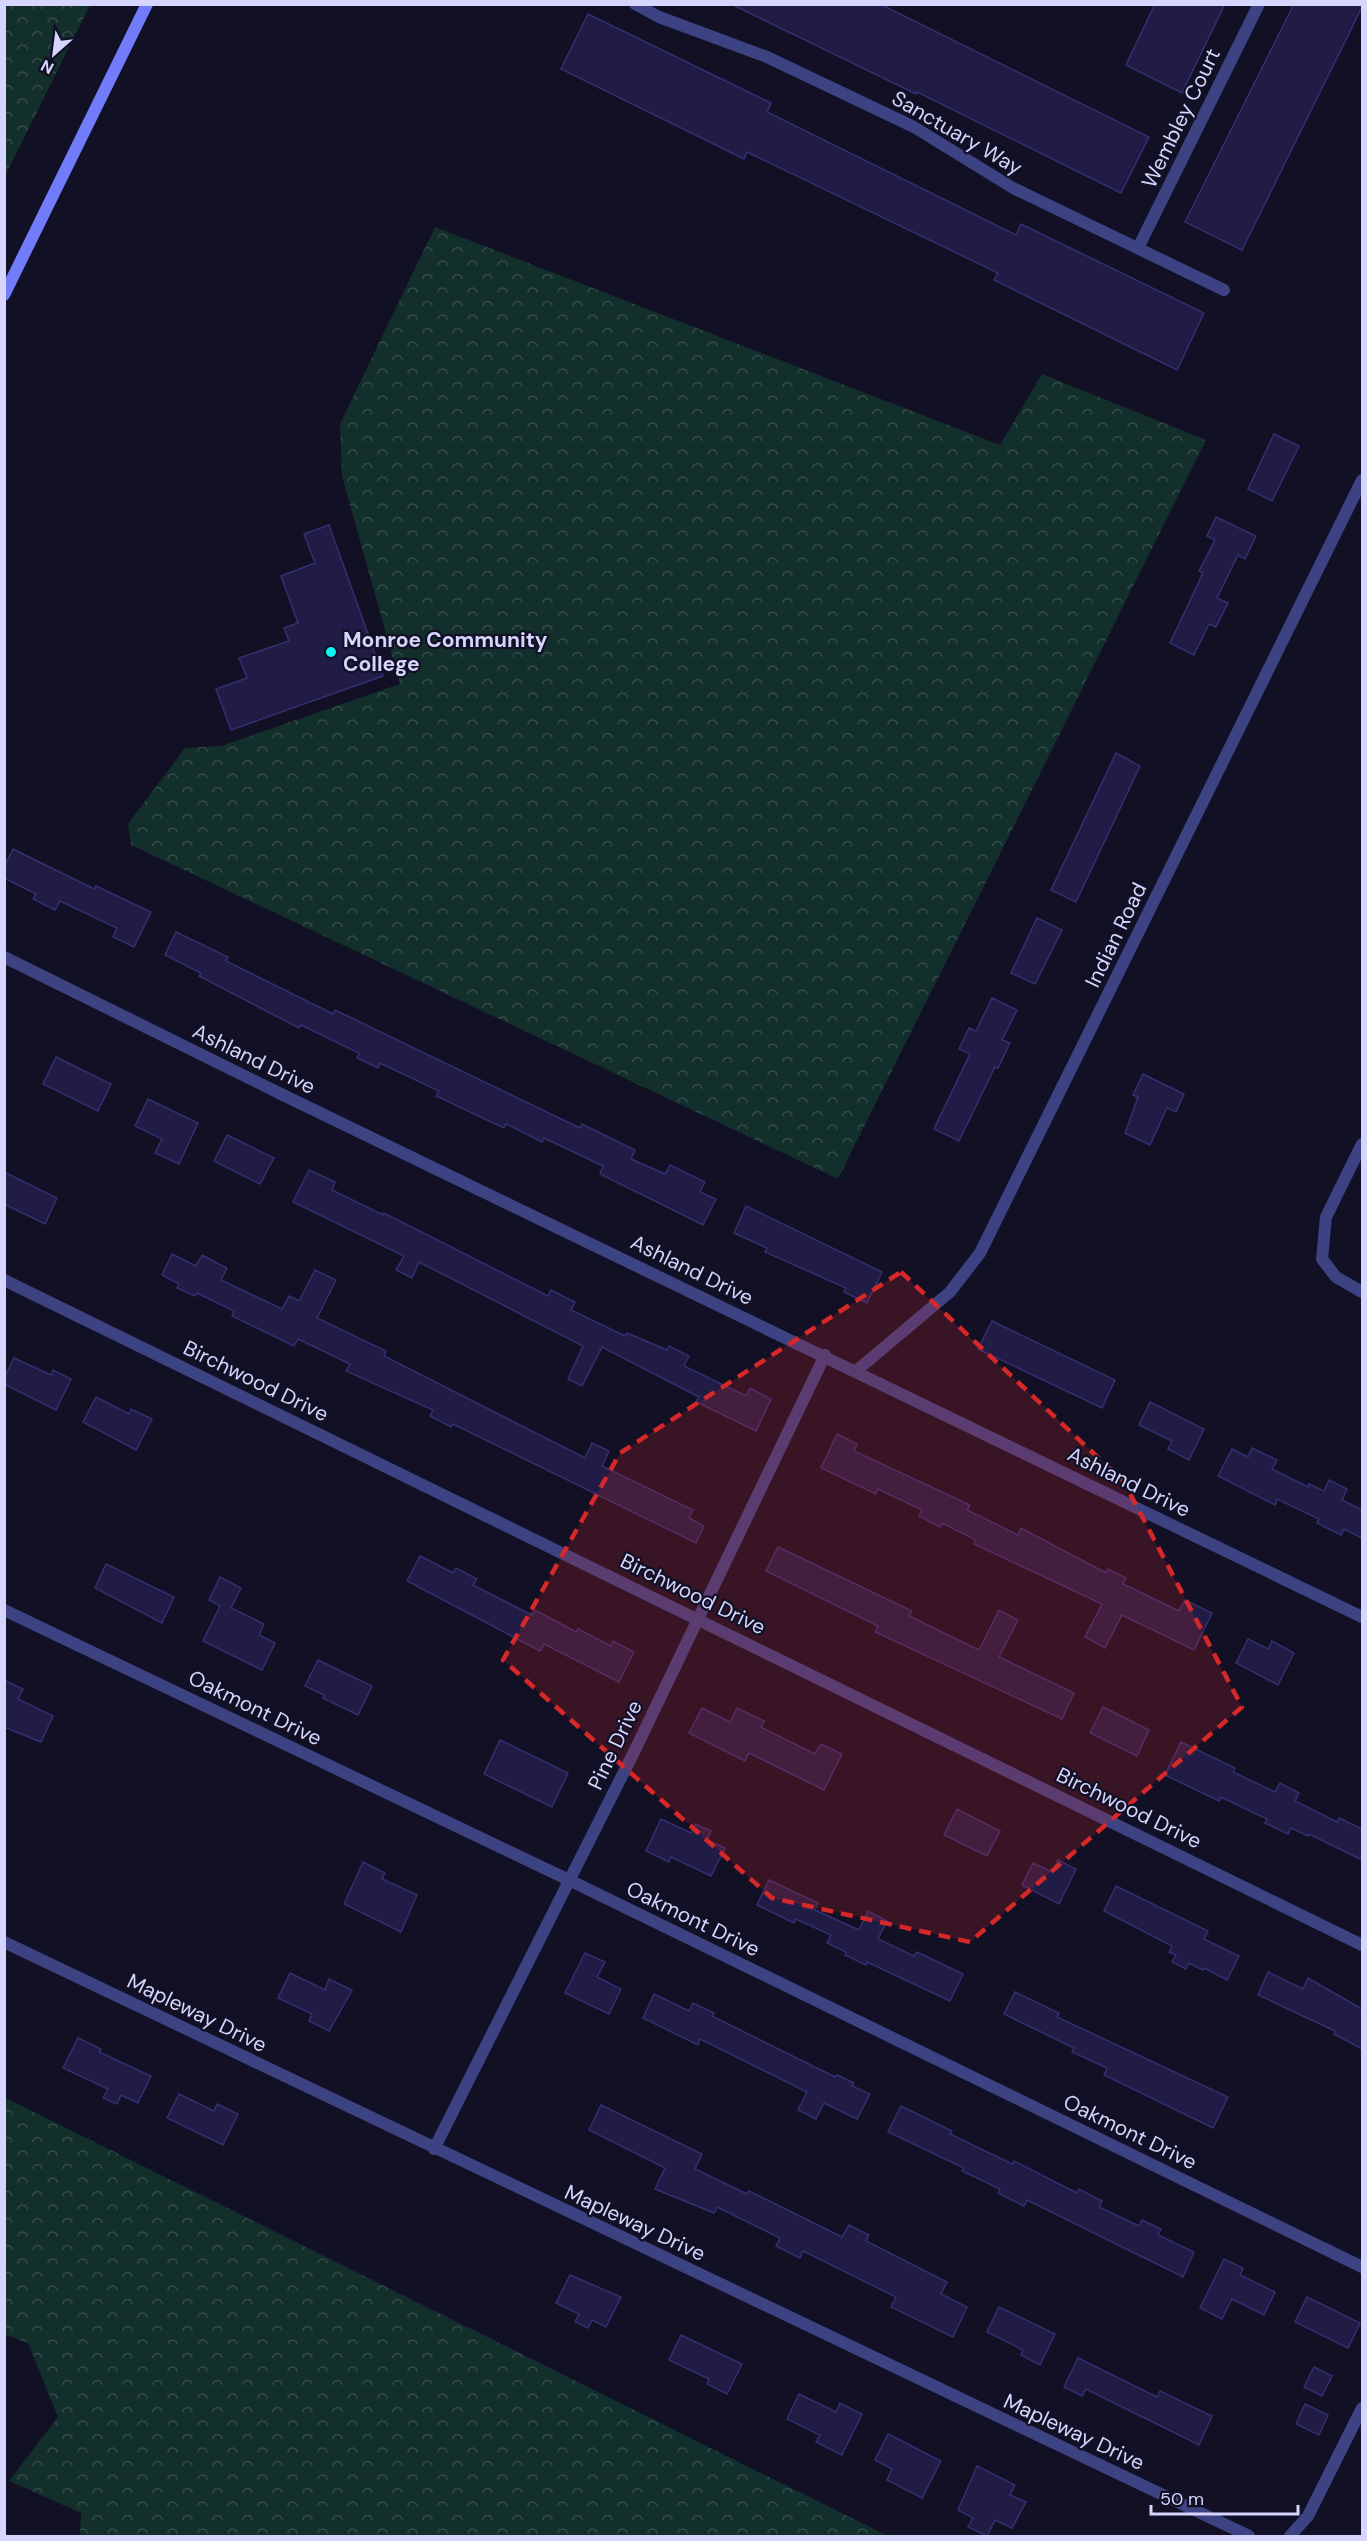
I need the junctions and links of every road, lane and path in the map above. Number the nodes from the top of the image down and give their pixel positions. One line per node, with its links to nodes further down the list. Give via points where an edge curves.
1 (147, 4): 6 (main road)
2 (635, 4): 4 (street, Sanctuary Way, via 659,17 767,57 914,127 1013,188)
3 (1259, 4): 4 (street, Wembley Court)
4 (1138, 248): 5 (street, Sanctuary Way)
5 (1224, 290)
6 (4, 295)
7 (1362, 480): 13 (street, Indian Road, via 980,1253 950,1292)
8 (4, 957): 12 (street, Ashland Drive)
9 (1362, 1144): 11 (street, via 1326,1217 1322,1259 1336,1277)
10 (4, 1280): 15 (street, Birchwood Drive)
11 (1362, 1292)
12 (825, 1355): 13 (street, Ashland Drive); 15 (street, Pine Drive)
13 (856, 1371): 16 (street, Ashland Drive)
14 (4, 1610): 17 (street, Oakmont Drive)
15 (697, 1617): 17 (street, Pine Drive); 19 (street, Birchwood Drive)
16 (1362, 1617)
17 (569, 1880): 20 (street, Pine Drive); 21 (street, Oakmont Drive)
18 (4, 1942): 20 (street, Mapleway Drive)
19 (1362, 1945)
20 (434, 2149): 25 (street, Mapleway Drive)
21 (1362, 2267)
22 (1362, 2408): 23 (street)
23 (1359, 2423): 24 (street, via 1308,2516)
24 (1292, 2535)
25 (1249, 2536)

